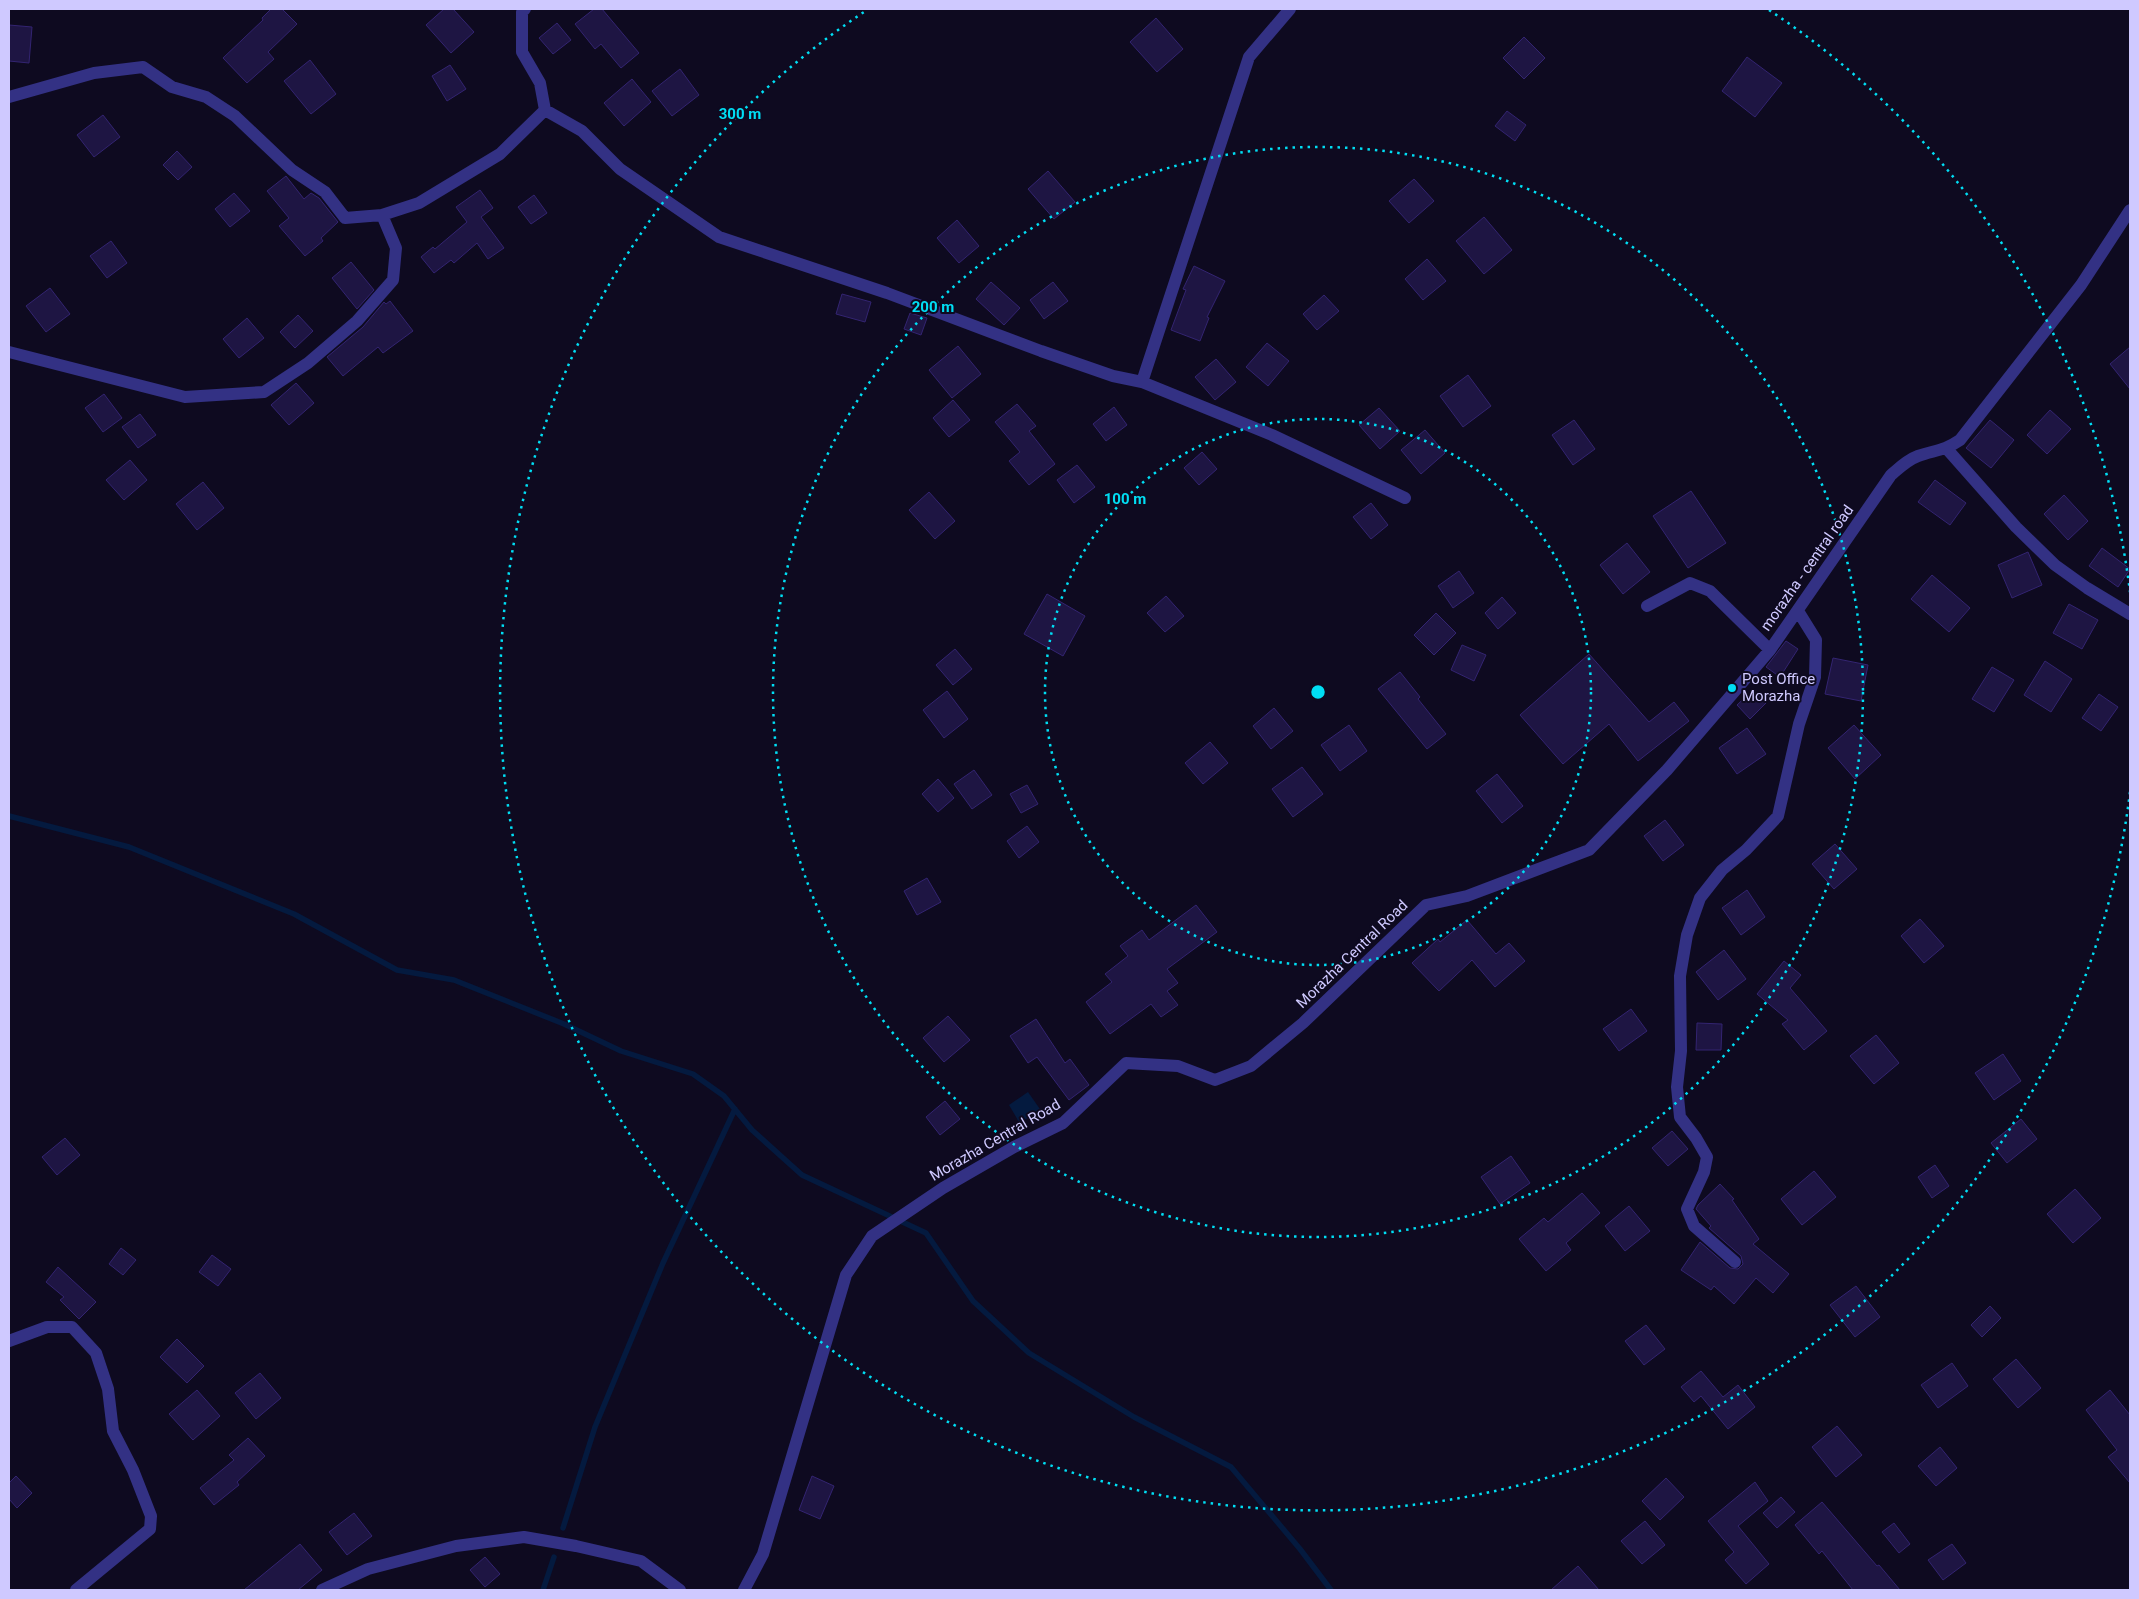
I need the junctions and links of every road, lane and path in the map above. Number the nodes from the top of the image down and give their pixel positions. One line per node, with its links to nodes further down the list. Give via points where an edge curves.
1 (524, 9): 4 (street, via 522,52 540,83)
2 (1290, 9): 8 (street, via 1249,57)
3 (9, 97): 6 (street, via 94,73 143,67 172,87 206,97 235,116 292,170 325,192 345,218)
4 (545, 110): 6 (street, via 500,154 419,203); 8 (street, via 582,132 620,169 719,237 887,293 1104,373)
5 (2130, 210): 9 (street, morazha - central road, via 2075,293 1960,440)
6 (382, 215): 7 (street, via 396,248 393,280 357,321 308,363 264,392 185,397)
7 (9, 352)
8 (1142, 382): 10 (street, via 1272,435)
9 (1947, 449): 12 (street, morazha - central road, via 1917,456 1891,475); 13 (street, via 2016,527 2055,565)
10 (1405, 498)
11 (1646, 606): 14 (street, via 1690,583 1710,591)
12 (1798, 611): 14 (street, morazha - central road); 16 (street, via 1816,640 1815,677 1799,724 1778,816 1722,870 1700,898 1687,935 1680,976 1681,1051 1677,1087 1680,1117 1707,1158 1687,1209 1694,1226)
13 (2130, 614)
14 (1770, 650): 15 (street, morazha - central road, via 1667,770 1588,850)
15 (1467, 896): 21 (street, Morazha Central Road, via 1426,905 1303,1023 1252,1066 1215,1080 1178,1066 1126,1063 1062,1123 943,1188 872,1236 846,1275 763,1554)
16 (1735, 1262)
17 (9, 1341): 18 (street, via 47,1327 72,1327 96,1353 108,1389 113,1431 151,1516 150,1529)
18 (76, 1590)
19 (322, 1590): 20 (street, via 368,1569 456,1546 524,1537 641,1561)
20 (680, 1590)
21 (744, 1590)

